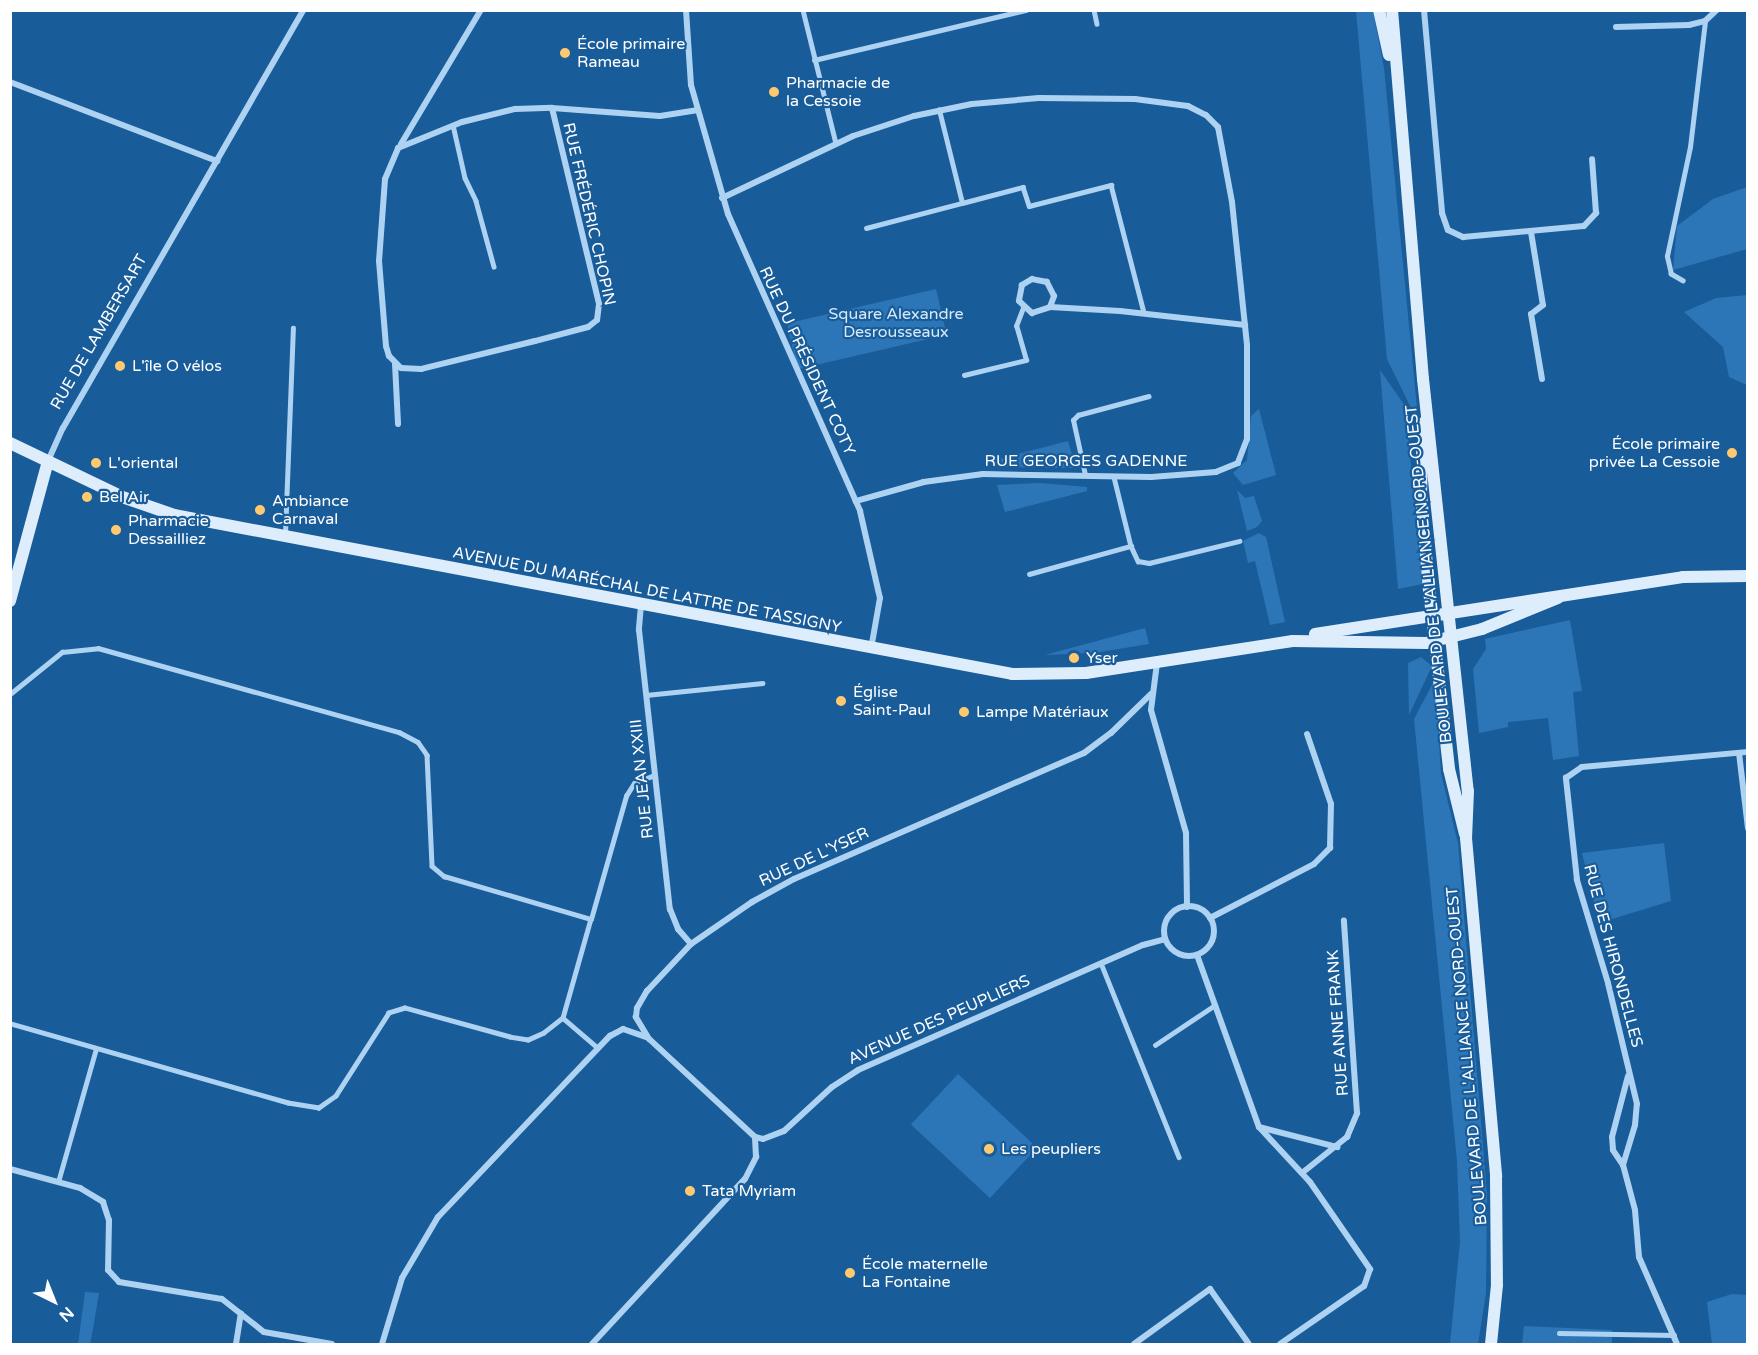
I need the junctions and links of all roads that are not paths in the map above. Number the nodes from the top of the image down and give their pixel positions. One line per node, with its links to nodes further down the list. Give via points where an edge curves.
1 (303, 10): 24 (street, RUE DE LAMBERSART)
2 (481, 10): 22 (street)
3 (686, 10): 18 (street, RUE DU PRÉSIDENT COTY, via 691,85)
4 (803, 10): 14 (lane)
5 (1026, 10): 14 (lane)
6 (1094, 10): 12 (lane)
7 (1379, 10): 16 (main road, BOULEVARD DE L'ALLIANCE NORD-OUEST)
8 (1392, 10): 16 (main road, BOULEVARD DE L'ALLIANCE NORD-OUEST)
9 (1424, 10): 28 (street, via 1444,222 1448,231 1463,237)
10 (1717, 10): 11 (street)
11 (1706, 21): 13 (street, via 1689,26); 30 (lane, via 1690,147 1666,256 1671,274)
12 (1097, 24)
13 (1616, 27)
14 (814, 60): 21 (lane)
15 (10, 82): 24 (street)
16 (1397, 88): 38 (main road, BOULEVARD DE L'ALLIANCE NORD-OUEST)
17 (552, 108): 18 (street, via 660,116); 20 (street, via 515,109); 36 (street, RUE FRÉDÉRIC CHOPIN, via 599,304 593,325 421,369 406,370)
18 (697, 110): 25 (street, RUE DU PRÉSIDENT COTY)
19 (939, 110): 21 (street); 26 (lane); 34 (street, via 1039,98 1100,97 1188,106 1206,115 1218,127 1225,155)
20 (453, 125): 22 (street); 29 (lane, via 465,178 476,201)
21 (836, 143): 25 (street)
22 (398, 148): 36 (street, via 385,179 379,261 386,346)
23 (1592, 159): 28 (street, via 1597,207 1594,217 1576,229)
24 (217, 161): 43 (street, RUE DE LAMBERSART, via 63,428)
25 (722, 198): 46 (street, RUE DU PRÉSIDENT COTY, via 750,269)
26 (962, 202): 27 (lane); 33 (lane, via 1023,187 1029,206 1111,185)
27 (866, 228)
28 (1531, 232): 39 (street, via 1543,305 1531,314)
29 (494, 267)
30 (1683, 281)
31 (1050, 307): 32 (street, via 1037,314); 32 (street, via 1052,288 1036,278 1020,289); 33 (street)
32 (1023, 308): 37 (lane, via 1016,326 1026,360)
33 (1144, 313): 34 (street)
34 (1245, 325): 45 (street, RUE GEORGES GADENNE, via 1247,439 1242,457 1232,468 1216,472)
35 (294, 328): 47 (lane)
36 (394, 364): 41 (street)
37 (964, 375)
38 (1423, 379): 55 (main road, BOULEVARD DE L'ALLIANCE NORD-OUEST); 56 (main road, BOULEVARD DE L'ALLIANCE NORD-OUEST, via 1421,493)
39 (1542, 379)
40 (1149, 396): 44 (lane, via 1073,420)
41 (398, 424)
42 (10, 443): 43 (main road, AVENUE DU MARÉCHAL DE LATTRE DE TASSIGNY)
43 (48, 461): 47 (main road, AVENUE DU MARÉCHAL DE LATTRE DE TASSIGNY, via 160,512); 53 (main road, RUE DE LAMBERSART)
44 (1084, 475): 45 (street, RUE GEORGES GADENNE); 46 (street, RUE GEORGES GADENNE, via 983,474 924,482)
45 (1114, 477): 49 (lane)
46 (856, 501): 60 (street, RUE DU PRÉSIDENT COTY, via 880,598)
47 (284, 537): 54 (main road, AVENUE DU MARÉCHAL DE LATTRE DE TASSIGNY)
48 (1239, 541): 49 (lane, via 1149,563 1138,561)
49 (1131, 546): 50 (lane)
50 (1029, 574)
51 (1748, 576): 52 (main road, AVENUE DU MARÉCHAL DE LATTRE DE TASSIGNY, via 1683,577)
52 (1558, 598): 55 (main road, AVENUE DU MARÉCHAL DE LATTRE DE TASSIGNY); 57 (main road, AVENUE DU MARÉCHAL DE LATTRE DE TASSIGNY)
53 (10, 601)
54 (641, 605): 60 (main road, AVENUE DU MARÉCHAL DE LATTRE DE TASSIGNY); 65 (street, RUE JEAN XXIII, via 639,630)
55 (1450, 612): 56 (main road, AVENUE DU MARÉCHAL DE LATTRE DE TASSIGNY); 57 (main road, BOULEVARD DE L'ALLIANCE NORD-OUEST)
56 (1432, 614): 58 (main road, AVENUE DU MARÉCHAL DE LATTRE DE TASSIGNY, via 1347,627); 59 (main road, BOULEVARD DE L'ALLIANCE NORD-OUEST)
57 (1453, 638): 59 (main road, AVENUE DU MARÉCHAL DE LATTRE DE TASSIGNY); 71 (main road, BOULEVARD DE L'ALLIANCE NORD-OUEST, via 1468,791)
58 (1293, 641): 59 (main road, AVENUE DU MARÉCHAL DE LATTRE DE TASSIGNY, via 1322,639 1393,645); 61 (main road, AVENUE DU MARÉCHAL DE LATTRE DE TASSIGNY)
59 (1435, 641): 71 (main road, BOULEVARD DE L'ALLIANCE NORD-OUEST, via 1449,769)
60 (871, 650): 61 (main road, AVENUE DU MARÉCHAL DE LATTRE DE TASSIGNY, via 1029,675 1065,675)
61 (1157, 663): 64 (street)
62 (762, 683): 65 (lane)
63 (10, 694): 74 (lane, via 62,652 98,648 399,732 418,742 427,755 432,866 444,876)
64 (1151, 694): 72 (street, via 1152,717 1186,833); 77 (street, RUE DE L'YSER, via 1084,753 794,879)
65 (646, 695): 69 (street, RUE JEAN XXIII)
66 (1307, 734): 73 (street, via 1331,804 1330,848 1314,864)
67 (1748, 752): 68 (street)
68 (1739, 753): 70 (street); 87 (street, RUE DES HIRONDELLES, via 1582,767 1569,773 1565,784 1576,880 1608,983)
69 (655, 775): 74 (lane, via 634,783 626,796); 77 (street, RUE JEAN XXIII, via 670,909 678,929)
70 (1748, 828)
71 (1466, 838): 106 (main road, BOULEVARD DE L'ALLIANCE NORD-OUEST, via 1496,1177 1497,1285)
72 (1187, 906): 73 (street, via 1200,909); 76 (street, via 1168,917)
73 (1210, 918): 78 (street, via 1212,940)
74 (591, 919): 81 (lane)
75 (1344, 920): 90 (street, RUE ANNE FRANK, via 1357,1100 1353,1126)
76 (1165, 939): 78 (street, via 1178,954); 79 (street, AVENUE DES PEUPLIERS)
77 (691, 944): 83 (street, RUE DE L'YSER, via 637,1008 639,1026)
78 (1197, 955): 80 (street)
79 (1101, 963): 89 (street, AVENUE DES PEUPLIERS, via 858,1070 832,1087 784,1131 763,1139); 91 (lane)
80 (1215, 1005): 84 (lane); 88 (street)
81 (563, 1018): 85 (lane); 86 (lane, via 528,1040 405,1008 389,1013 336,1096 320,1108 288,1103)
82 (10, 1024): 86 (lane)
83 (649, 1039): 85 (street, via 623,1029); 89 (street)
84 (1155, 1045)
85 (598, 1048): 101 (street, via 430,1227 402,1278)
86 (96, 1049): 95 (lane)
87 (1628, 1076): 92 (street, RUE DES HIRONDELLES, via 1637,1104); 92 (street, RUE DES HIRONDELLES, via 1612,1137)
88 (1258, 1127): 90 (street); 94 (street)
89 (755, 1137): 102 (street, via 756,1157 741,1184)
90 (1337, 1147): 94 (street, RUE ANNE FRANK)
91 (1179, 1157)
92 (1623, 1165): 98 (street, RUE DES HIRONDELLES, via 1633,1199 1642,1269)
93 (10, 1168): 95 (street)
94 (1302, 1173): 105 (street, via 1367,1263 1370,1275 1364,1286)
95 (58, 1182): 96 (street, via 88,1191 103,1202 109,1220 108,1270 112,1277 129,1285 222,1299)
96 (241, 1313): 99 (street); 100 (street, via 274,1336)
97 (1559, 1333): 98 (lane)
98 (1674, 1335): 107 (street, RUE DES HIRONDELLES)
99 (236, 1344)
100 (332, 1344)
101 (382, 1344)
102 (592, 1344)
103 (1134, 1344): 104 (street, via 1210,1289)
104 (1249, 1344)
105 (1280, 1344)
106 (1491, 1344)
107 (1677, 1344)

